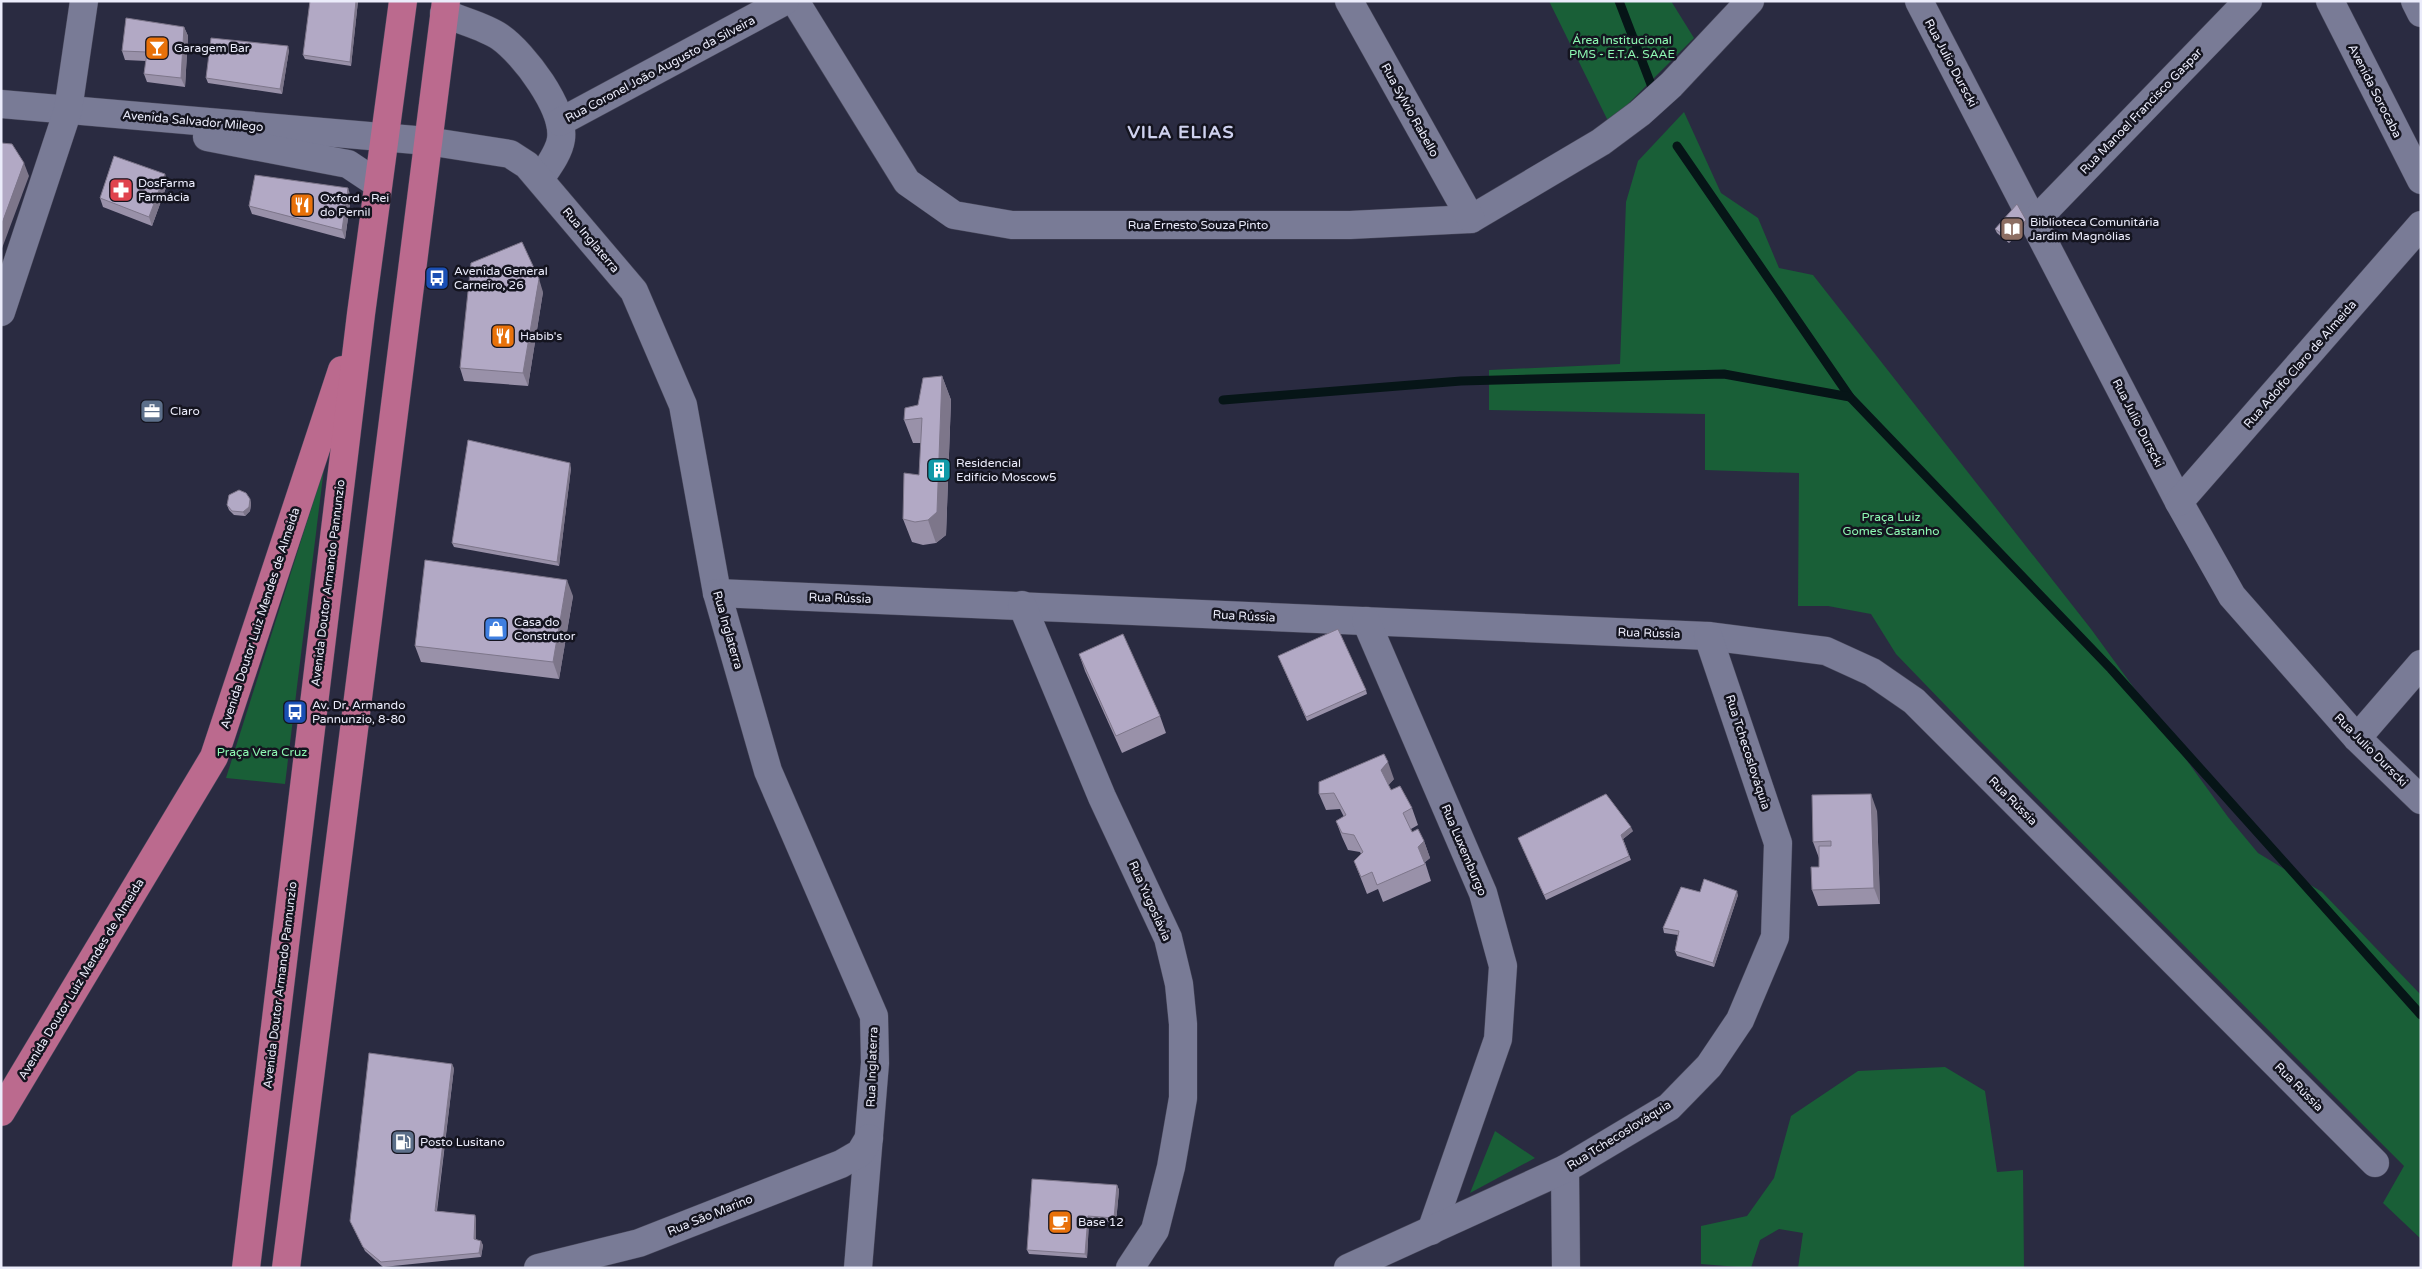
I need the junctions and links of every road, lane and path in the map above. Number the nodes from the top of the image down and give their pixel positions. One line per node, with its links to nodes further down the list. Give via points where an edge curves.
1 (84, 1): 14 (street)
2 (403, 1): 16 (main road, Avenida Doutor Armando Pannunzio)
3 (785, 1): 15 (street, Rua Coronel João Augusto da Silveira)
4 (795, 1): 21 (street, Rua Ernesto Souza Pinto, via 907,182 954,215 1012,225 1350,225)
5 (1349, 1): 21 (street, Rua Sylvio Rabello)
6 (1750, 1): 21 (street, Rua Ernesto Souza Pinto, via 1640,113 1601,142)
7 (1919, 1): 22 (street, Rua Julio Durscki)
8 (2248, 1): 22 (street, Rua Manoel Francisco Gaspar)
9 (2330, 1): 19 (street, Avenida Sorocaba)
10 (2414, 1): 12 (street)
11 (445, 7): 15 (street, via 499,36 521,54); 17 (main road)
12 (2421, 13)
13 (1, 104): 14 (street, Avenida Salvador Milego)
14 (68, 110): 16 (street, Avenida Salvador Milego); 20 (street, via 348,164); 24 (street)
15 (560, 122): 18 (street, via 561,139)
16 (384, 136): 17 (street, Rua Inglaterra); 20 (main road, Avenida Doutor Armando Pannunzio)
17 (427, 141): 18 (street, Rua Inglaterra, via 510,154 528,165); 40 (main road)
18 (540, 179): 27 (street, Rua Inglaterra, via 634,291 683,405)
19 (2421, 180)
20 (378, 184): 25 (main road, Avenida Doutor Armando Pannunzio)
21 (1471, 219)
22 (2034, 222): 26 (street, Rua Julio Durscki)
23 (2421, 226): 26 (street, Rua Adolfo Claro de Almeida)
24 (1, 312)
25 (361, 314): 34 (main road, Avenida Doutor Luiz Mendes de Almeida, via 214,757); 39 (main road, Avenida Doutor Armando Pannunzio)
26 (2179, 502): 32 (street, Rua Julio Durscki, via 2232,596)
27 (717, 593): 28 (street, Rua Rússia); 35 (street, Rua Inglaterra, via 768,771 874,1016 875,1063)
28 (1022, 605): 29 (street, Rua Rússia); 43 (street, Rua Yugoslávia, via 1102,798 1168,938 1179,984 1183,1024 1183,1098 1155,1230)
29 (1366, 621): 30 (street, Rua Rússia); 38 (street, Rua Luxemburgo, via 1483,893 1503,966 1498,1039)
30 (1708, 636): 36 (street, Rua Rússia, via 1826,650 1872,672 1914,701); 37 (street, Rua Tchecoslováquia, via 1778,843 1775,936 1740,1020 1709,1066 1669,1107)
31 (2421, 664): 32 (street)
32 (2357, 738): 33 (street, Rua Julio Durscki)
33 (2421, 800)
34 (1, 1112)
35 (869, 1138): 41 (street, Rua São Marino, via 860,1152 841,1164 648,1240); 42 (street, Rua Inglaterra)
36 (2375, 1163)
37 (1565, 1169): 38 (street, Rua Tchecoslováquia); 45 (street)
38 (1431, 1231): 44 (street, Rua Tchecoslováquia)
39 (246, 1268)
40 (286, 1268)
41 (538, 1268)
42 (858, 1268)
43 (1130, 1268)
44 (1348, 1268)
45 (1566, 1268)

